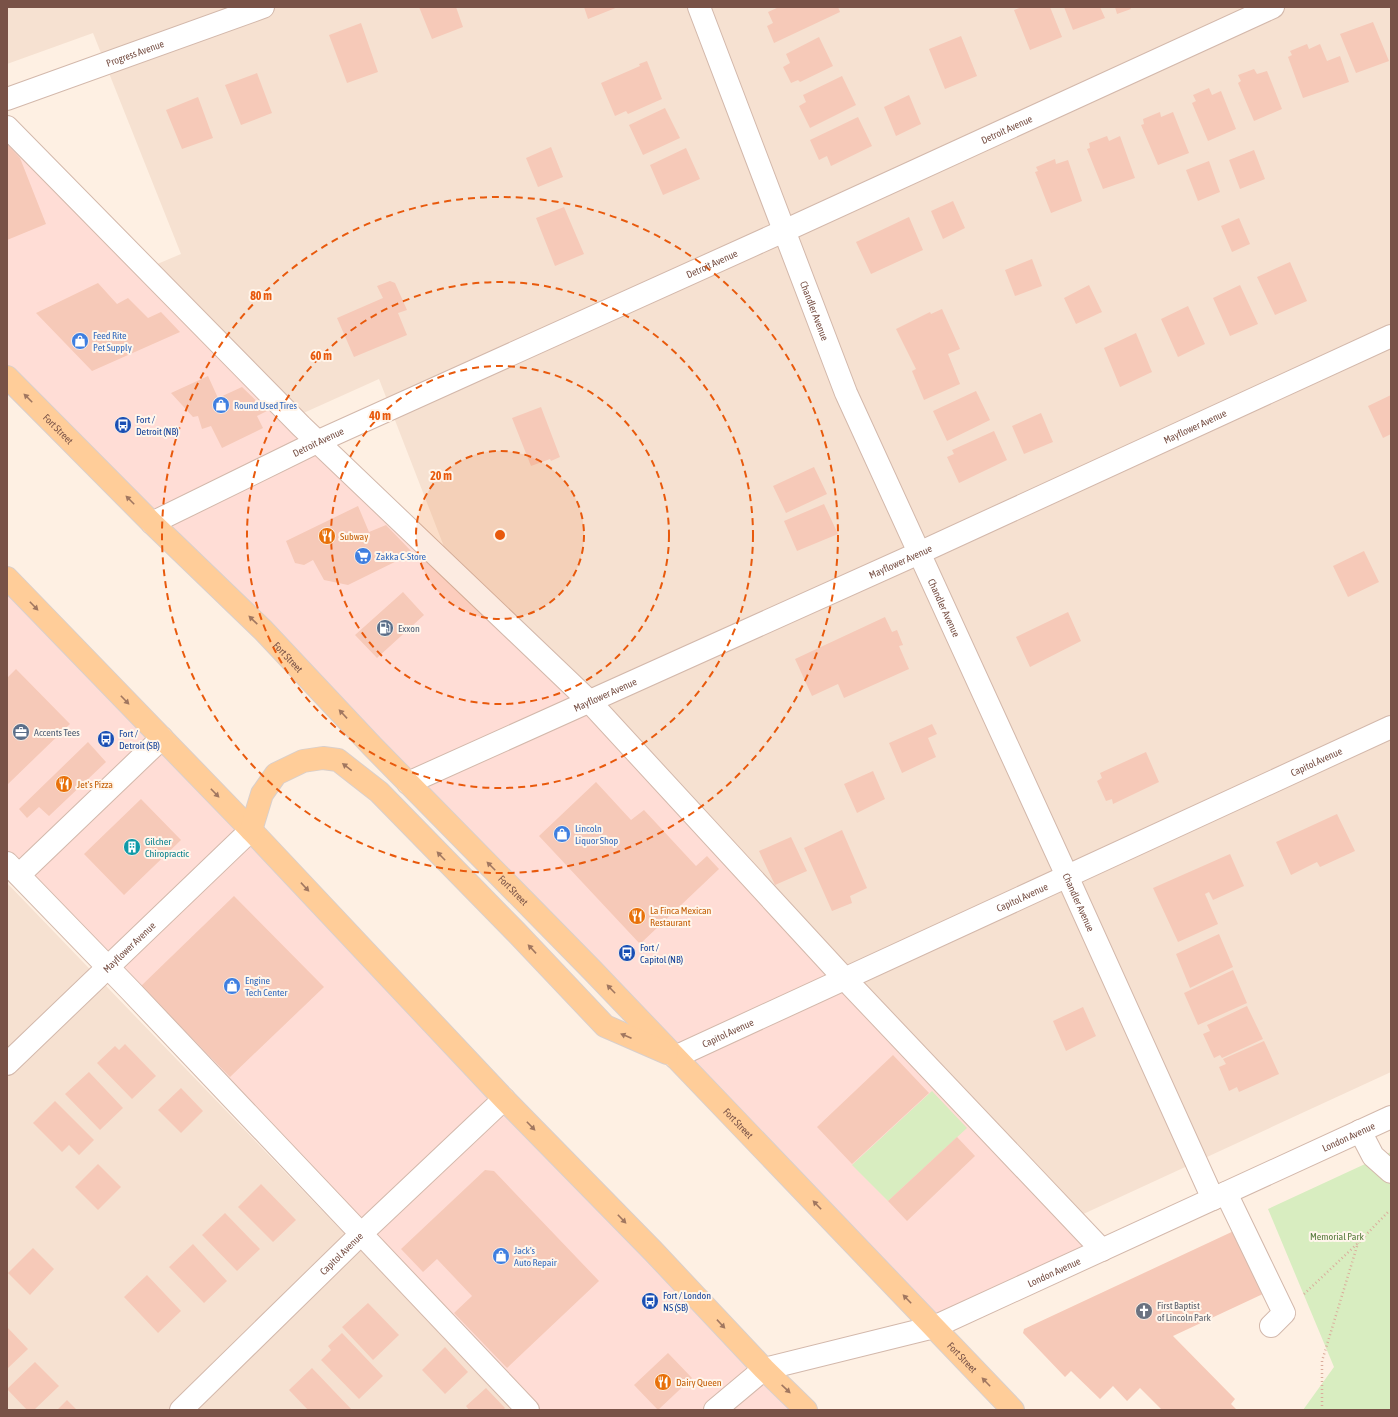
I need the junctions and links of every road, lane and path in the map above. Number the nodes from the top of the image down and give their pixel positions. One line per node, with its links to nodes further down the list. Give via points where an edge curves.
1 (262, 7): 4 (street, Progress Avenue)
2 (699, 7): 6 (street, Chandler Avenue)
3 (1273, 7): 6 (street, Detroit Avenue)
4 (7, 99)
5 (7, 127): 9 (street)
6 (784, 231): 9 (street, Detroit Avenue); 11 (street, Chandler Avenue, via 846,393)
7 (1391, 336): 11 (street, Mayflower Avenue)
8 (7, 377): 10 (main road, Fort Street, one-way to 8)
9 (318, 441): 10 (street, Detroit Avenue); 13 (street)
10 (152, 523): 16 (main road, Fort Street, one-way to 10, via 263,630)
11 (919, 553): 13 (street, Mayflower Avenue); 19 (street, Chandler Avenue)
12 (7, 578): 15 (main road, one-way to 15)
13 (589, 701): 16 (street, Mayflower Avenue); 21 (street)
14 (1391, 728): 19 (street, Capitol Avenue)
15 (162, 738): 17 (main road, one-way to 17); 18 (street)
16 (408, 783): 22 (main road, Fort Street, one-way to 16)
17 (251, 830): 20 (street, Mayflower Avenue); 22 (main road, one-way to 17, via 605,1026 378,792 338,760 303,760 276,774 262,794); 24 (main road, one-way to 24)
18 (13, 869): 20 (street)
19 (1067, 876): 21 (street, Capitol Avenue); 28 (street, Chandler Avenue)
20 (107, 966): 23 (street, Mayflower Avenue); 30 (street)
21 (844, 978): 22 (street, Capitol Avenue); 32 (street)
22 (675, 1057): 34 (main road, Fort Street, one-way to 22)
23 (7, 1064)
24 (504, 1099): 30 (street, Capitol Avenue); 35 (main road, one-way to 35)
25 (1391, 1117): 26 (street, London Avenue)
26 (1360, 1131): 27 (street, via 1373,1156); 28 (street, London Avenue)
27 (1391, 1172)
28 (1219, 1196): 32 (street, London Avenue); 33 (street, Chandler Avenue)
29 (1388, 1212): 31 (path)
30 (361, 1234): 36 (street, Capitol Avenue); 37 (street)
31 (1358, 1243): 33 (path); 41 (path, via 1322,1361)
32 (1102, 1250): 34 (street, London Avenue)
33 (1277, 1319)
34 (934, 1327): 35 (street, London Avenue); 40 (main road, Fort Street, one-way to 34)
35 (764, 1369): 38 (street, London Avenue); 39 (main road, one-way to 39)
36 (181, 1410)
37 (528, 1410)
38 (714, 1410)
39 (806, 1410)
40 (1014, 1410)
41 (1322, 1410)

